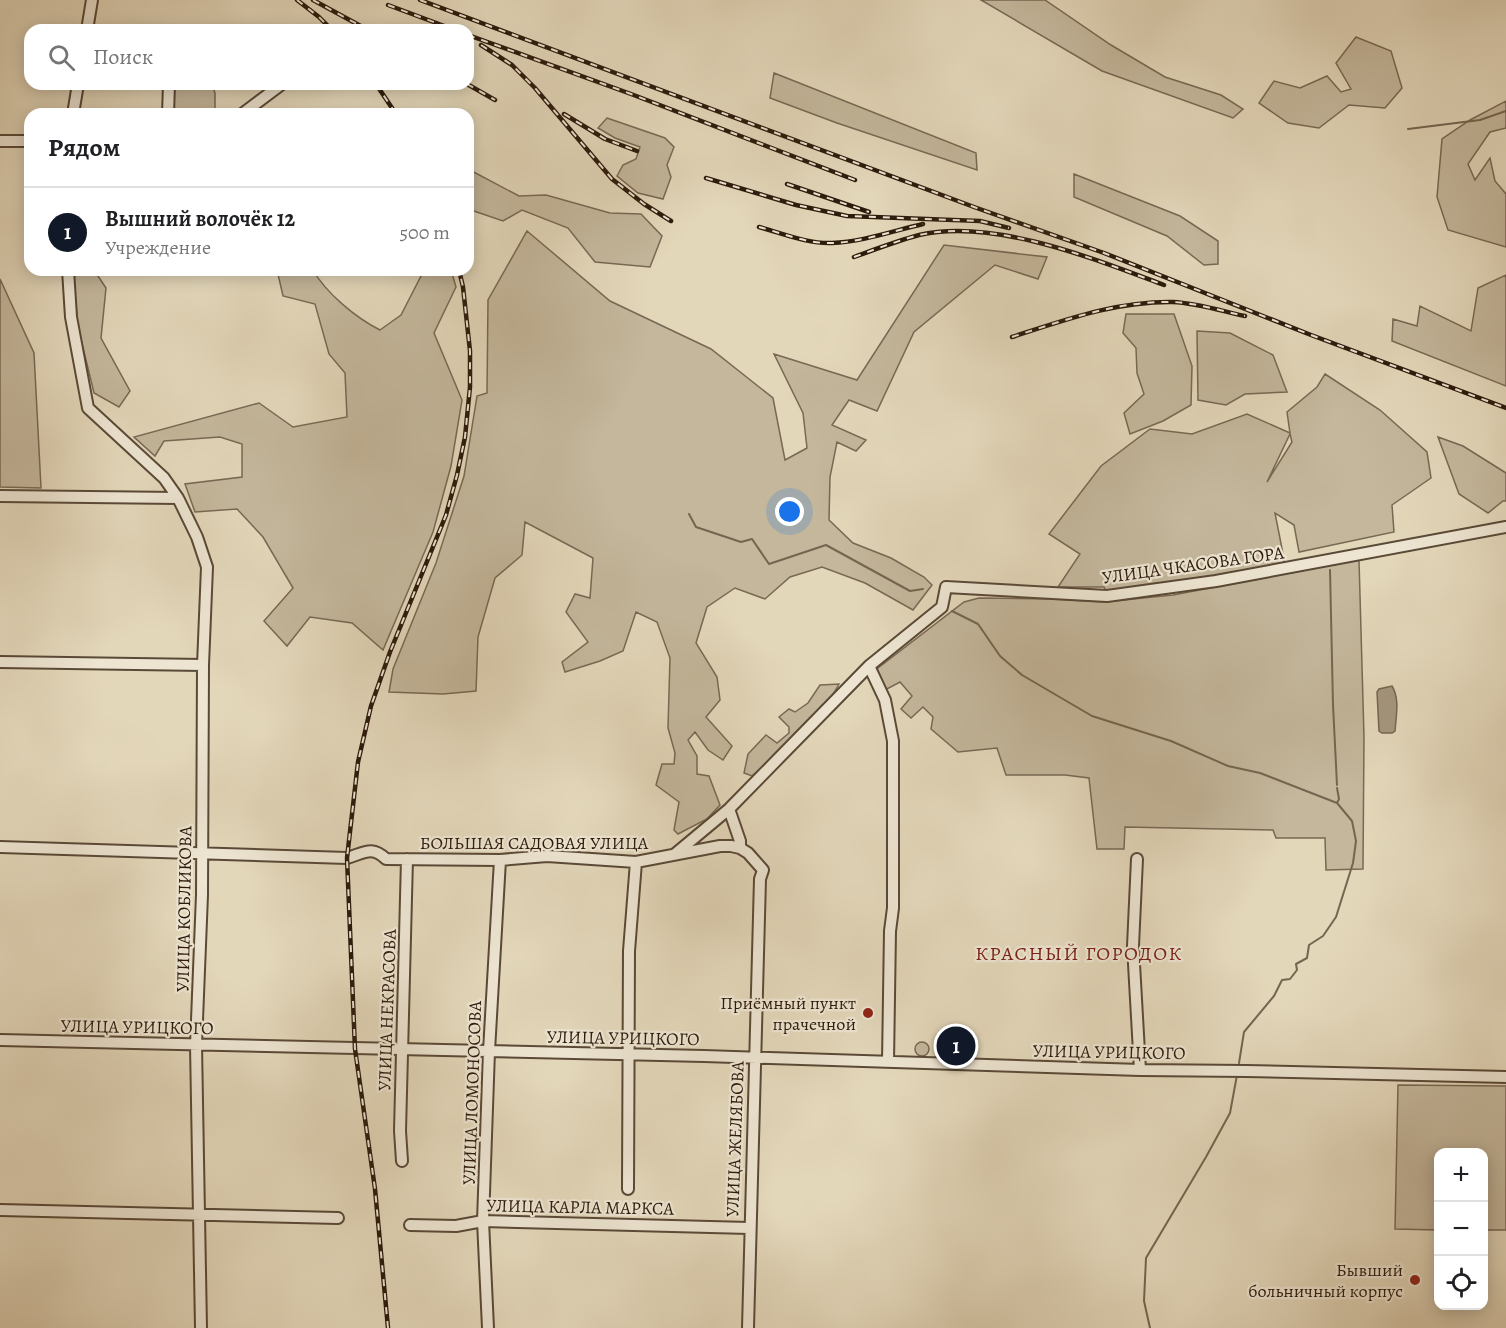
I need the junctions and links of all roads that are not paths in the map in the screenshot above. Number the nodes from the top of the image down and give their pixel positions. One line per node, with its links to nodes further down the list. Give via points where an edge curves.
1 (92, 0): 2 (street)
2 (88, 24)
3 (77, 90): 6 (street)
4 (169, 90): 7 (street)
5 (274, 90): 8 (street)
6 (74, 108)
7 (168, 108)
8 (250, 108)
9 (0, 141): 10 (street)
10 (24, 141)
11 (68, 276): 13 (street, УЛИЦА КОБЛИКОВА, via 71,317 88,408 164,478)
12 (0, 496): 13 (street)
13 (178, 498): 16 (street, УЛИЦА КОБЛИКОВА, via 207,567)
14 (1506, 527): 17 (street, УЛИЦА ЧКАСОВА ГОРА, via 1216,581 1107,596 946,587 942,607)
15 (0, 662): 16 (street)
16 (203, 665): 21 (street, УЛИЦА КОБЛИКОВА)
17 (869, 666): 18 (street, УЛИЦА ЧКАСОВА ГОРА); 33 (street, via 885,700 893,741)
18 (729, 809): 20 (street); 22 (street, УЛИЦА ЧКАСОВА ГОРА)
19 (0, 847): 21 (street, БОЛЬШАЯ САДОВАЯ УЛИЦА)
20 (740, 848): 22 (street, БОЛЬШАЯ САДОВАЯ УЛИЦА, via 720,846); 32 (street, УЛИЦА ЖЕЛЯБОВА, via 763,870 759,879)
21 (202, 853): 23 (street, БОЛЬШАЯ САДОВАЯ УЛИЦА, via 347,858 368,851 378,852 386,859); 28 (street, УЛИЦА КОБЛИКОВА)
22 (673, 856): 26 (street, БОЛЬШАЯ САДОВАЯ УЛИЦА)
23 (407, 859): 25 (street, БОЛЬШАЯ САДОВАЯ УЛИЦА); 29 (street, УЛИЦА НЕКРАСОВА)
24 (1137, 859): 34 (street, via 1133,946)
25 (500, 860): 26 (street, БОЛЬШАЯ САДОВАЯ УЛИЦА, via 547,856); 30 (street, УЛИЦА ЛОМОНОСОВА)
26 (636, 862): 31 (street, via 629,951)
27 (0, 1040): 28 (street, УЛИЦА УРИЦКОГО)
28 (196, 1045): 29 (street, УЛИЦА УРИЦКОГО); 39 (street, УЛИЦА КОБЛИКОВА)
29 (403, 1048): 30 (street, УЛИЦА УРИЦКОГО); 36 (street, УЛИЦА НЕКРАСОВА)
30 (489, 1051): 31 (street, УЛИЦА УРИЦКОГО); 41 (street, УЛИЦА ЛОМОНОСОВА)
31 (629, 1055): 32 (street, УЛИЦА УРИЦКОГО); 37 (street)
32 (754, 1058): 33 (street, УЛИЦА УРИЦКОГО); 43 (street, УЛИЦА ЖЕЛЯБОВА)
33 (888, 1062): 34 (street, УЛИЦА УРИЦКОГО)
34 (1140, 1071): 35 (street, УЛИЦА УРИЦКОГО)
35 (1506, 1077)
36 (402, 1161)
37 (628, 1189)
38 (0, 1210): 39 (street)
39 (200, 1214): 40 (street); 44 (street, УЛИЦА КОБЛИКОВА)
40 (338, 1218)
41 (483, 1221): 42 (street, УЛИЦА КАРЛА МАРКСА, via 456,1226); 43 (street, УЛИЦА КАРЛА МАРКСА); 45 (street, УЛИЦА ЛОМОНОСОВА)
42 (410, 1225)
43 (749, 1228): 46 (street, УЛИЦА ЖЕЛЯБОВА)
44 (201, 1328)
45 (488, 1328)
46 (748, 1328)

